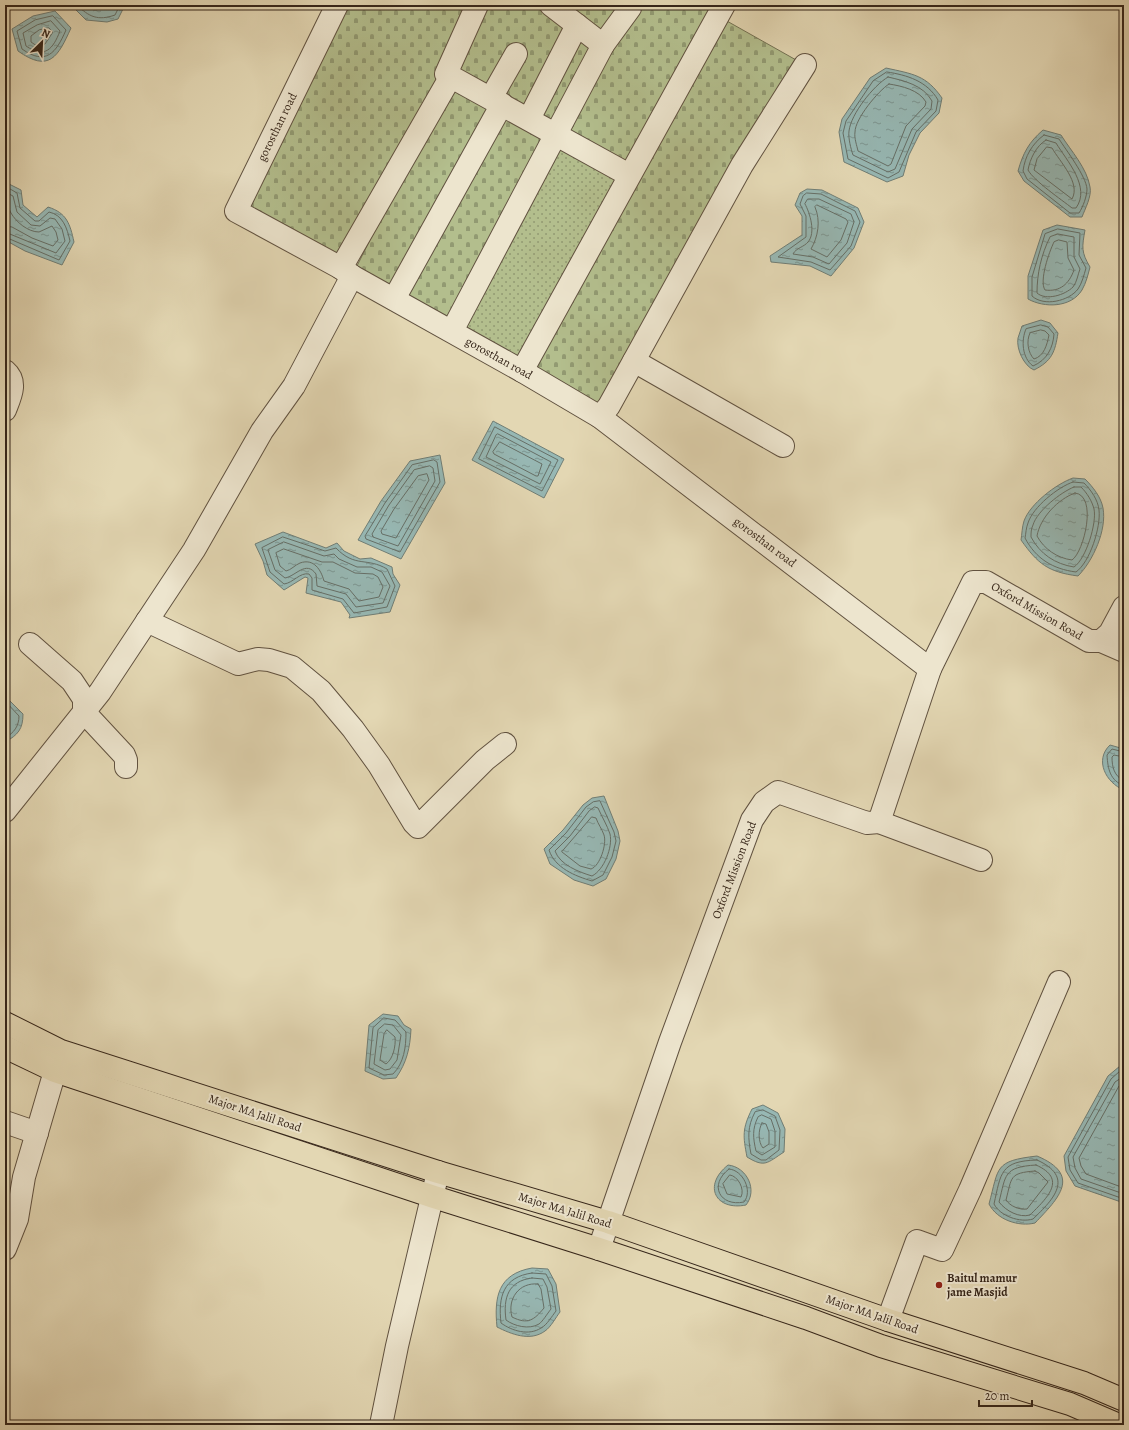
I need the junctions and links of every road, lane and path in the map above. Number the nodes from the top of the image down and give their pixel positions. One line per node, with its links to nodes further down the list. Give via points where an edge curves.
1 (337, 5): 15 (street, gorosthan road, via 236,211)
2 (476, 5): 10 (street, via 446,74)
3 (551, 5): 6 (street)
4 (724, 5): 14 (street)
5 (630, 8): 7 (street)
6 (576, 24): 7 (street); 12 (street)
7 (603, 45): 13 (street)
8 (516, 54): 11 (street)
9 (805, 65): 18 (street, via 742,165)
10 (451, 76): 11 (street); 15 (street)
11 (497, 101): 12 (street); 16 (street)
12 (529, 119): 13 (street)
13 (557, 134): 14 (street); 17 (street)
14 (629, 174): 20 (street)
15 (347, 272): 16 (street, gorosthan road); 25 (street, via 294,386 262,431 194,550)
16 (394, 299): 17 (street, gorosthan road)
17 (452, 331): 20 (street, gorosthan road)
18 (634, 361): 22 (street); 23 (street)
19 (5, 371): 21 (street, via 9,374 13,390)
20 (522, 371): 22 (street, gorosthan road)
21 (5, 410)
22 (600, 417): 29 (street, gorosthan road)
23 (783, 446)
24 (1124, 607): 26 (street, via 1110,633)
25 (147, 621): 30 (street); 31 (street, via 238,664 258,659 292,667 321,691 353,729 418,827 484,760)
26 (1101, 641): 28 (street); 29 (street, Oxford Mission Road, via 1089,641 986,582 973,582)
27 (30, 644): 30 (street, via 72,681 84,699)
28 (1124, 651)
29 (930, 669): 34 (street, Oxford Mission Road)
30 (84, 712): 32 (street, via 124,755); 33 (street)
31 (504, 744)
32 (126, 767)
33 (5, 811)
34 (879, 822): 35 (street); 44 (street, Oxford Mission Road, via 867,823 778,792 764,802 752,820 670,1042)
35 (981, 860)
36 (1059, 982): 47 (street, via 942,1250 917,1241)
37 (5, 1023): 42 (main road, Major MA Jalil Road, via 61,1051)
38 (5, 1047): 39 (main road, Major MA Jalil Road)
39 (55, 1072): 41 (street); 43 (main road, Major MA Jalil Road)
40 (5, 1122): 41 (street)
41 (37, 1133): 45 (street, via 24,1177 17,1219)
42 (438, 1172): 43 (street); 44 (main road, Major MA Jalil Road)
43 (434, 1197): 46 (main road, Major MA Jalil Road); 49 (street, via 397,1346)
44 (608, 1222): 46 (street, Oxford Mission Road); 47 (main road, Major MA Jalil Road)
45 (5, 1249)
46 (599, 1249): 50 (main road, Major MA Jalil Road, via 806,1318 881,1346 1070,1404)
47 (888, 1320): 48 (main road, Major MA Jalil Road, via 1084,1382)
48 (1124, 1400)
49 (381, 1425)
50 (1119, 1425)

